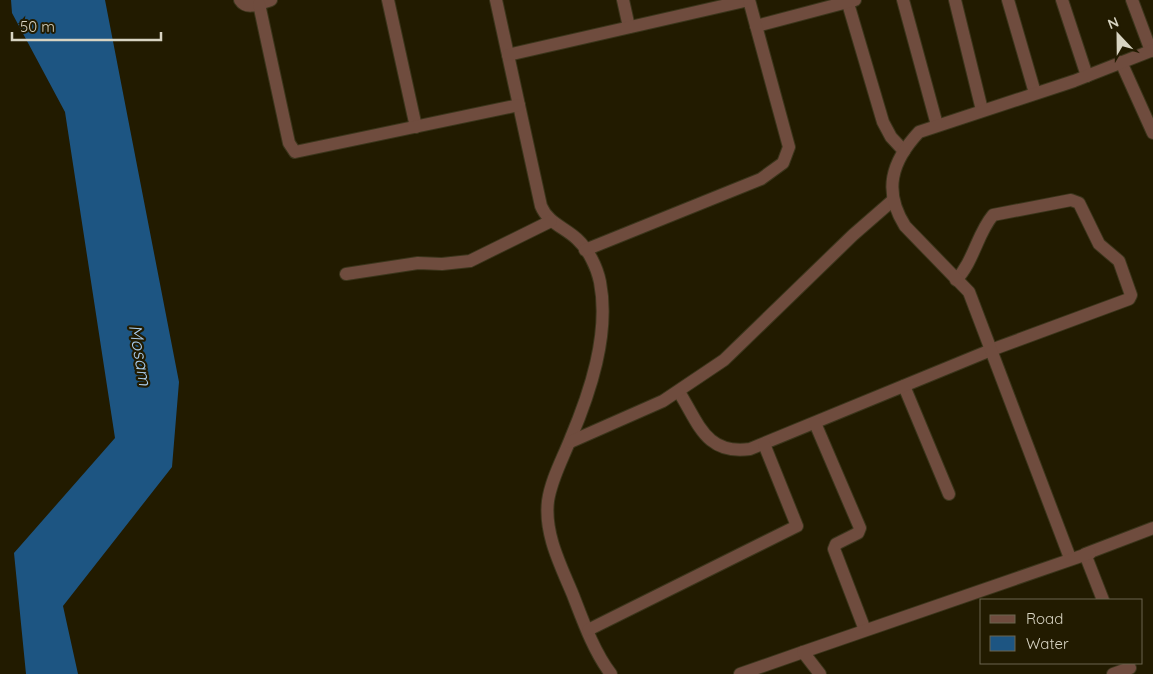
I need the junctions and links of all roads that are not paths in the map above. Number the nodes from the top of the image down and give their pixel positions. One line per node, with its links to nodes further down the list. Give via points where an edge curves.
1 (240, 0): 12 (street, via 249,6)
2 (388, 0): 23 (street)
3 (496, 0): 16 (street)
4 (623, 0): 14 (street)
5 (749, 0): 13 (street); 14 (street)
6 (903, 0): 22 (street)
7 (955, 0): 21 (street)
8 (1008, 0): 19 (street)
9 (1062, 0): 18 (street)
10 (1132, 0): 15 (street)
11 (850, 1): 13 (street); 25 (street, via 881,117 891,137)
12 (265, 2): 23 (street, via 291,148 301,152)
13 (756, 26): 28 (street, via 788,147 783,163 761,179)
14 (629, 27): 16 (street)
15 (1152, 50): 17 (street)
16 (508, 55): 20 (street)
17 (1121, 62): 18 (street); 24 (street)
18 (1087, 76): 19 (street)
19 (1035, 93): 21 (street)
20 (519, 105): 23 (street); 27 (street, via 541,206)
21 (982, 110): 22 (street)
22 (937, 125): 25 (street, via 919,132)
23 (416, 128)
24 (1153, 133)
25 (904, 151): 26 (street, via 895,169)
26 (892, 201): 30 (street, via 905,226); 33 (street, via 724,360)
27 (551, 221): 28 (street, via 577,239); 29 (street, via 470,261 418,263)
28 (585, 250): 35 (street, via 600,280 601,320 595,373)
29 (346, 274)
30 (956, 280): 31 (street, via 969,292); 31 (street, via 968,266 993,215 1070,200 1079,203 1100,246 1119,261 1131,292 1129,299)
31 (991, 350): 32 (street); 40 (street)
32 (904, 386): 34 (street); 37 (street)
33 (679, 392): 35 (street, via 635,415); 36 (street, via 714,444 734,452)
34 (815, 423): 36 (street); 43 (street, via 860,528 858,533 836,544 834,549)
35 (570, 442): 42 (street, via 552,484 548,514 550,535)
36 (764, 444): 42 (street, via 797,526)
37 (949, 494)
38 (1153, 528): 39 (street)
39 (1090, 553): 40 (street); 41 (street, via 1085,554)
40 (1070, 558): 43 (street)
41 (1103, 599)
42 (588, 630): 46 (street)
43 (865, 630): 44 (street)
44 (803, 652): 47 (street); 48 (street)
45 (1130, 668): 49 (street)
46 (611, 674)
47 (740, 674)
48 (820, 674)
49 (1113, 674)

